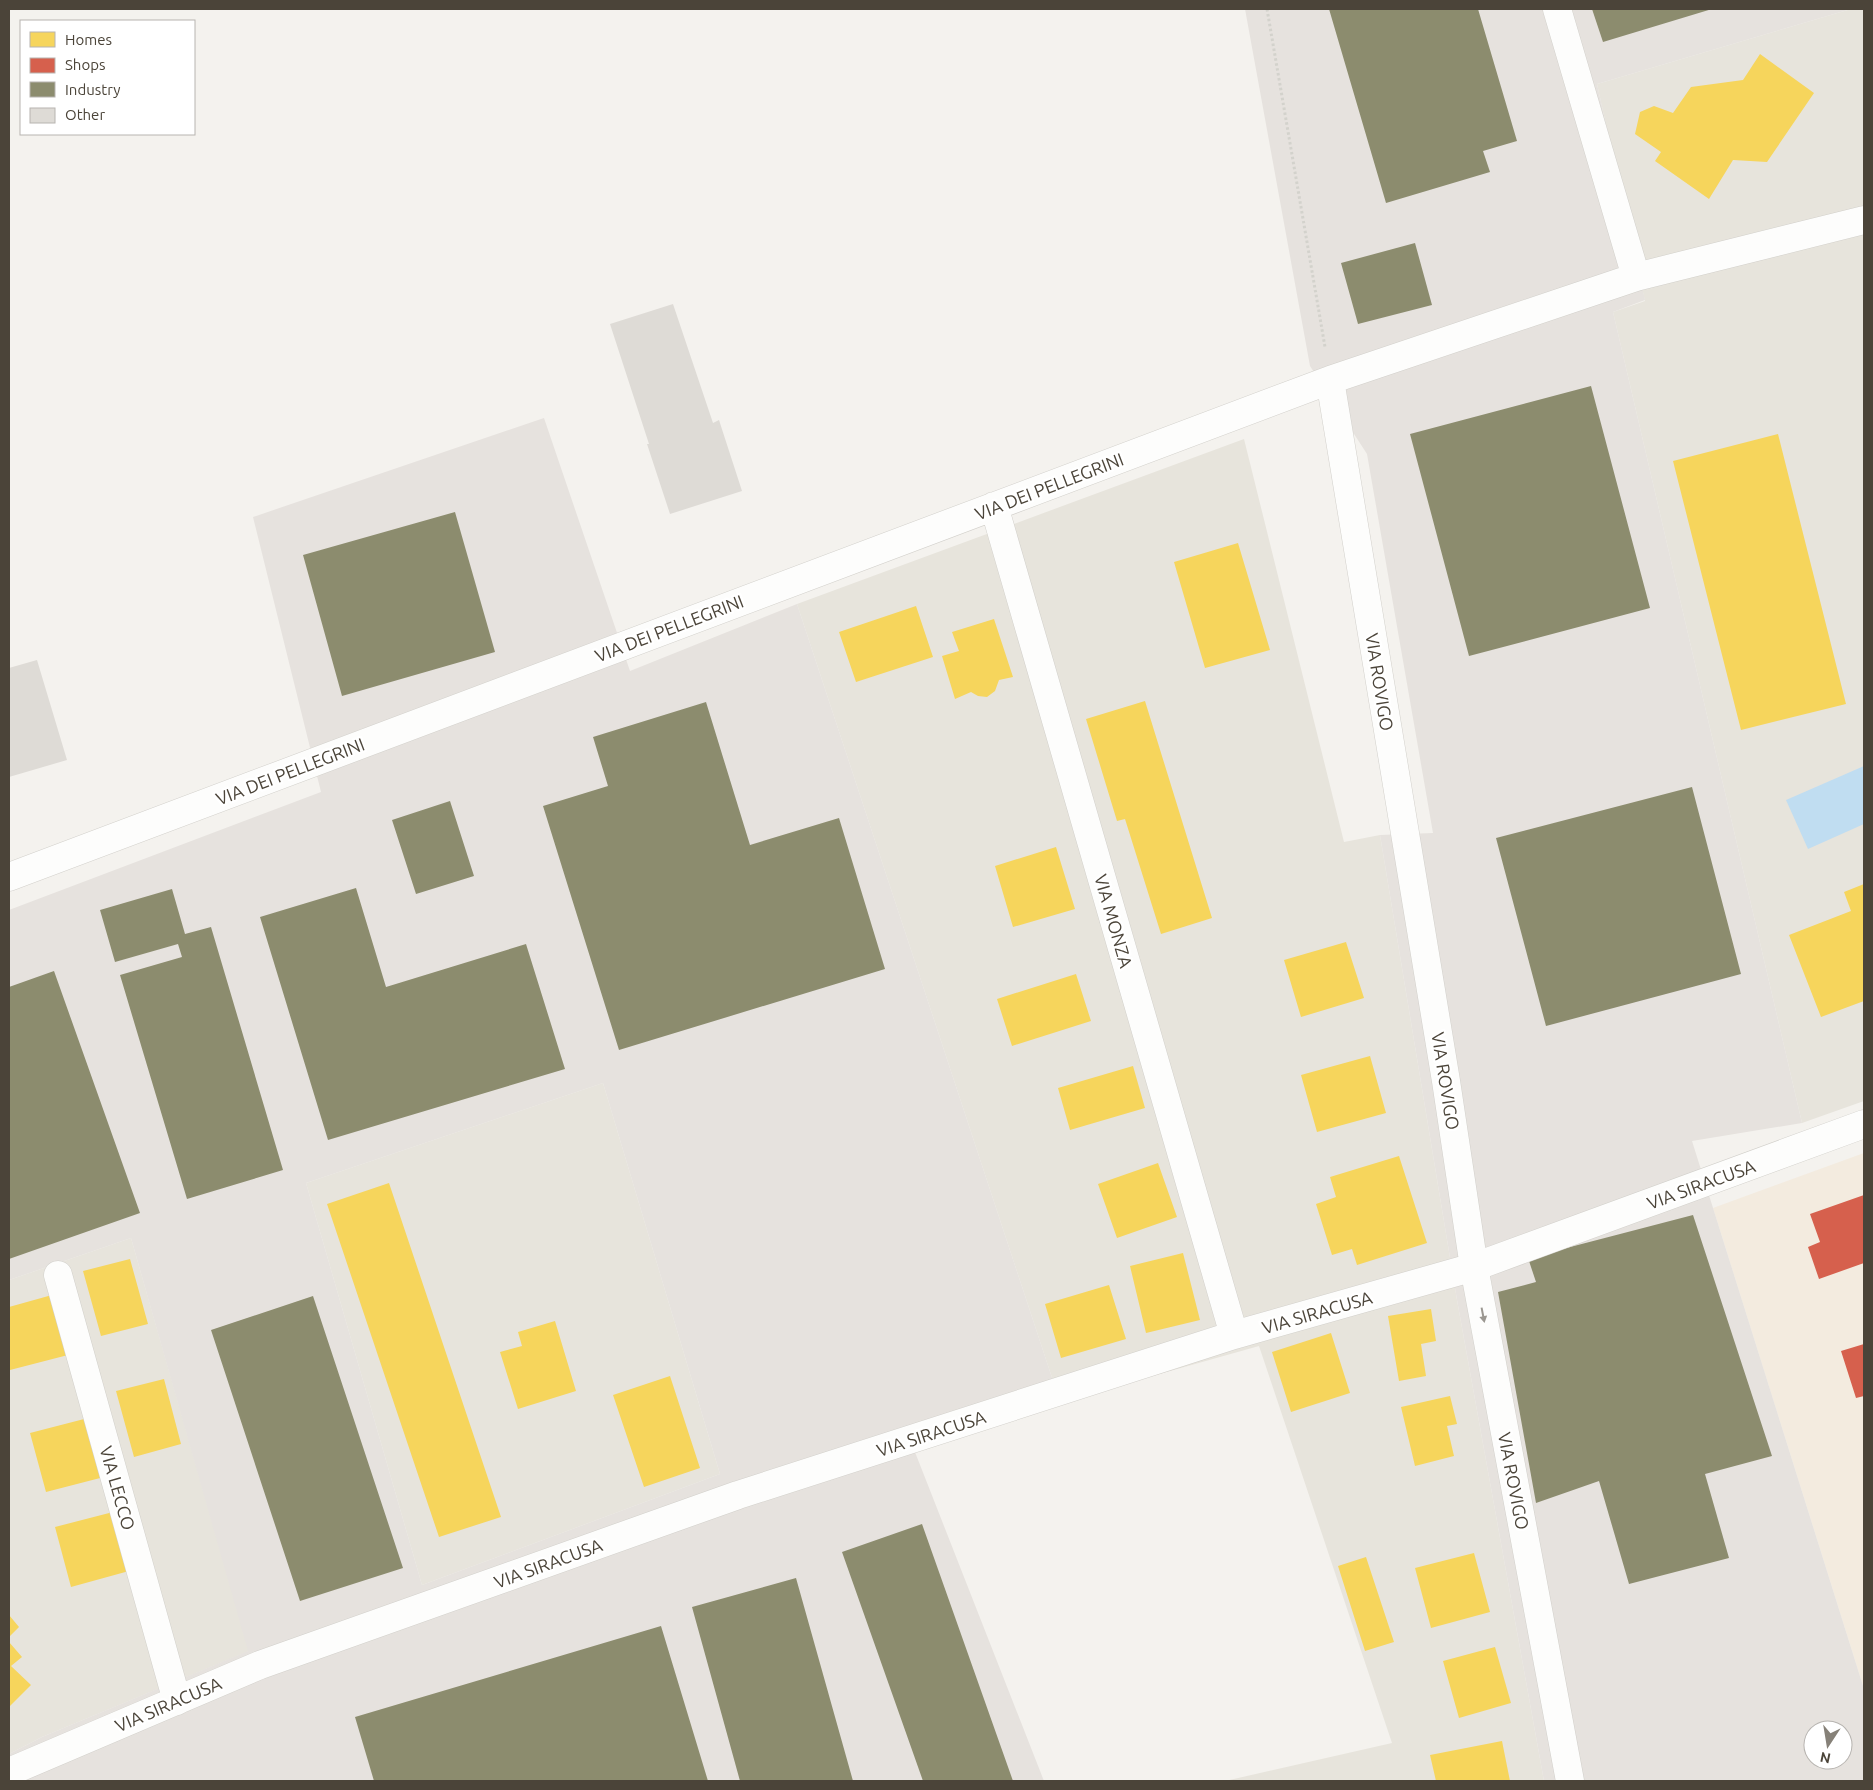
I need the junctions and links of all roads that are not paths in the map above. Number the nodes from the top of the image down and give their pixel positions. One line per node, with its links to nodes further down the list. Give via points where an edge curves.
1 (1557, 9): 3 (street)
2 (1864, 220): 3 (street, VIA DEI PELLEGRINI)
3 (1636, 277): 4 (street, VIA DEI PELLEGRINI)
4 (1330, 380): 5 (street, VIA DEI PELLEGRINI); 8 (street, VIA ROVIGO)
5 (994, 506): 6 (street, VIA DEI PELLEGRINI); 10 (street, VIA MONZA)
6 (9, 876)
7 (1864, 1124): 8 (street, VIA SIRACUSA)
8 (1474, 1267): 10 (street, VIA SIRACUSA); 13 (street, VIA ROVIGO, one-way to 13)
9 (58, 1275): 11 (street, VIA LECCO)
10 (1234, 1335): 11 (street, VIA SIRACUSA, via 738,1495 260,1665)
11 (177, 1700): 12 (street, VIA SIRACUSA)
12 (9, 1772)
13 (1570, 1781)

